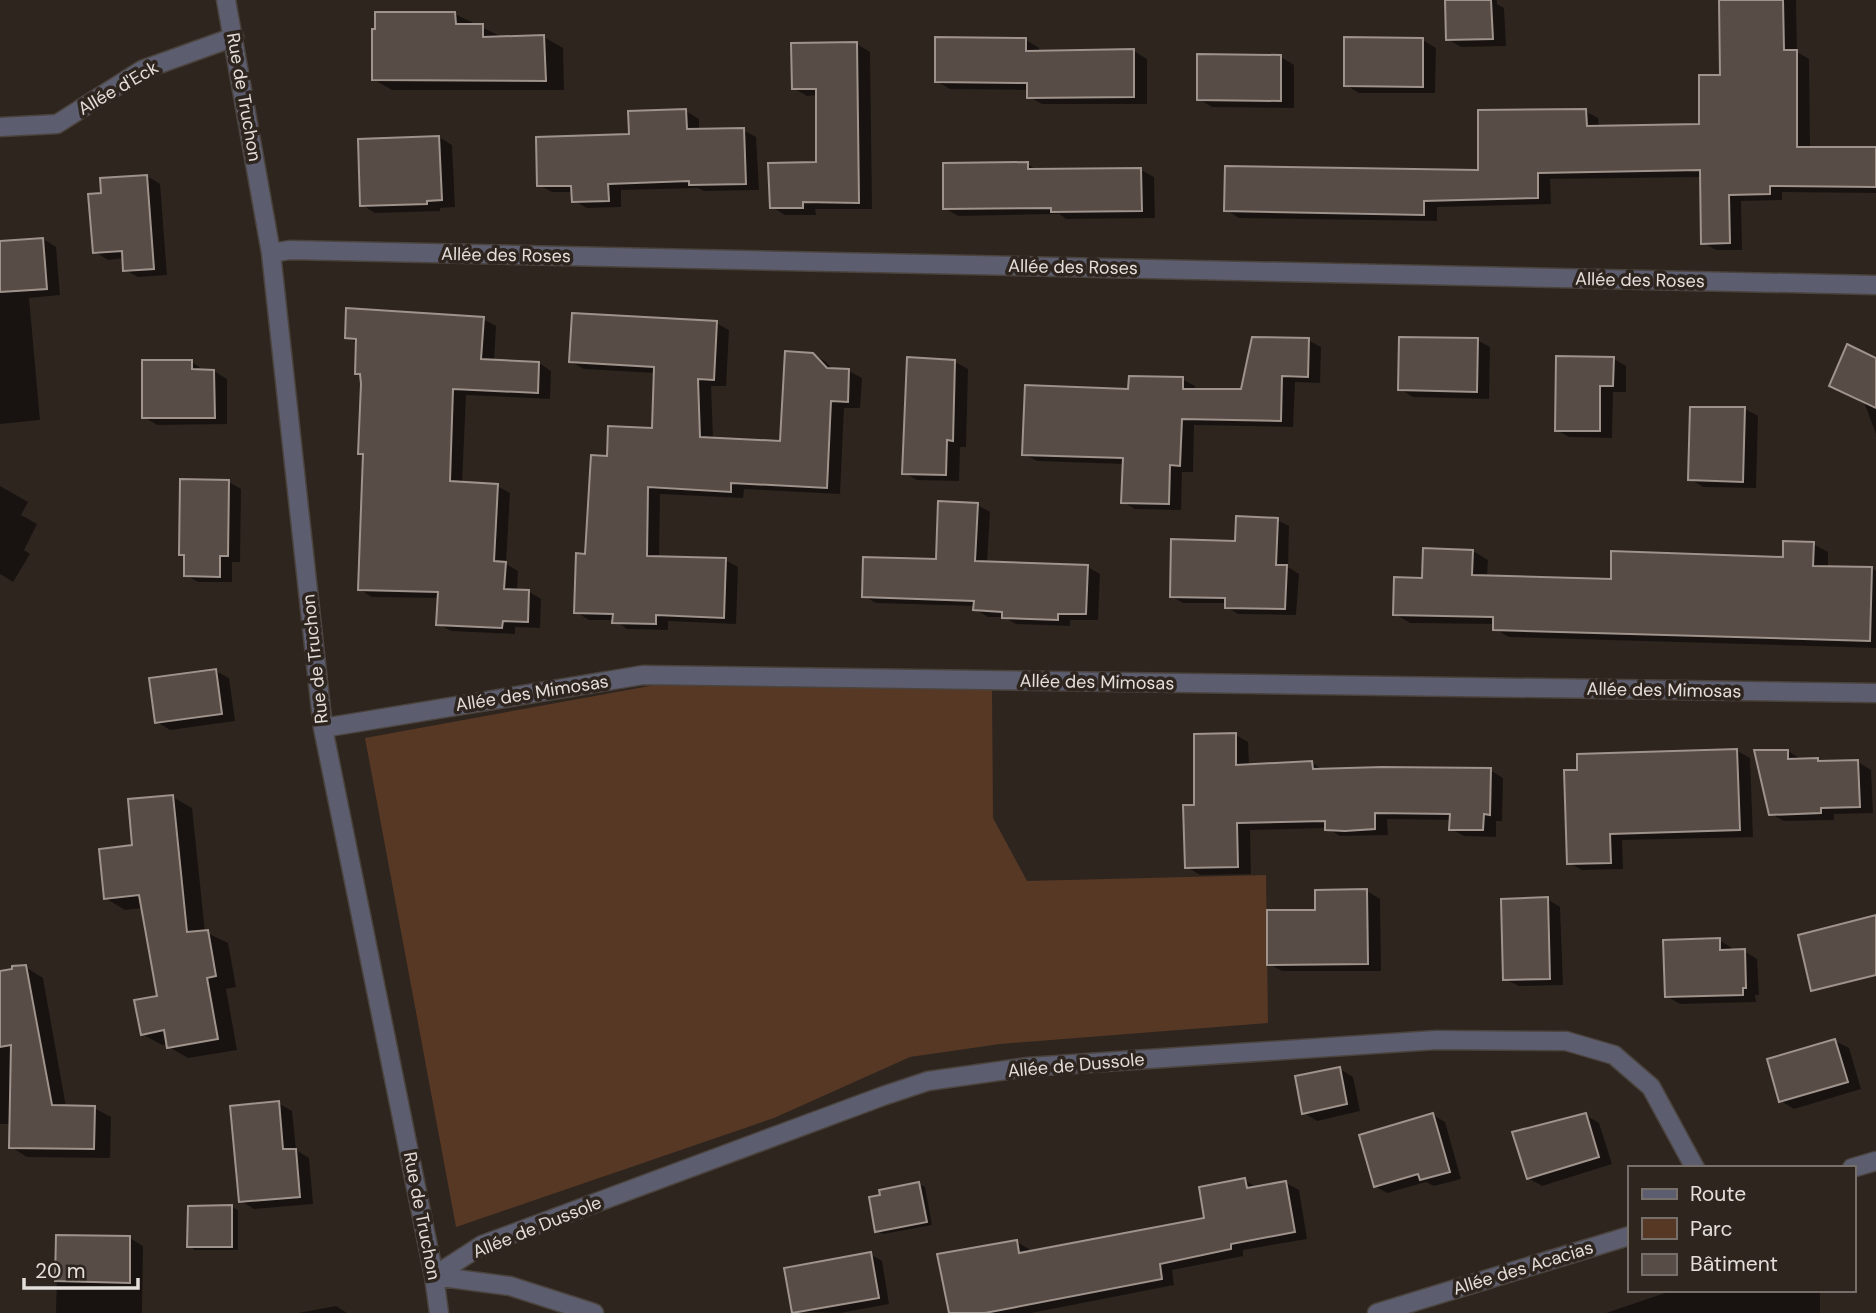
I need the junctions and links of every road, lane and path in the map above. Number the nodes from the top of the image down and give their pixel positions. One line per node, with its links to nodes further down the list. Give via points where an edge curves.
1 (226, 0): 2 (street, Rue de Truchon)
2 (234, 37): 3 (street, Allée d'Eck, via 142,70 57,124); 4 (street, Rue de Truchon)
3 (0, 127)
4 (271, 253): 5 (street, Allée des Roses); 7 (street, Rue de Truchon)
5 (1876, 285)
6 (1876, 693): 7 (street, Allée des Mimosas, via 643,675)
7 (323, 728): 12 (street, Rue de Truchon)
8 (1876, 1161): 10 (street)
9 (1694, 1166): 12 (street, Allée de Dussole, via 1651,1087 1614,1055 1566,1041 1436,1040 1028,1067 928,1081 883,1096 482,1245)
10 (1855, 1167)
11 (1628, 1236): 15 (street, Allée des Acacias)
12 (434, 1276): 13 (street, Rue de Truchon); 14 (street, via 510,1286)
13 (439, 1313)
14 (594, 1313)
15 (1377, 1313)

